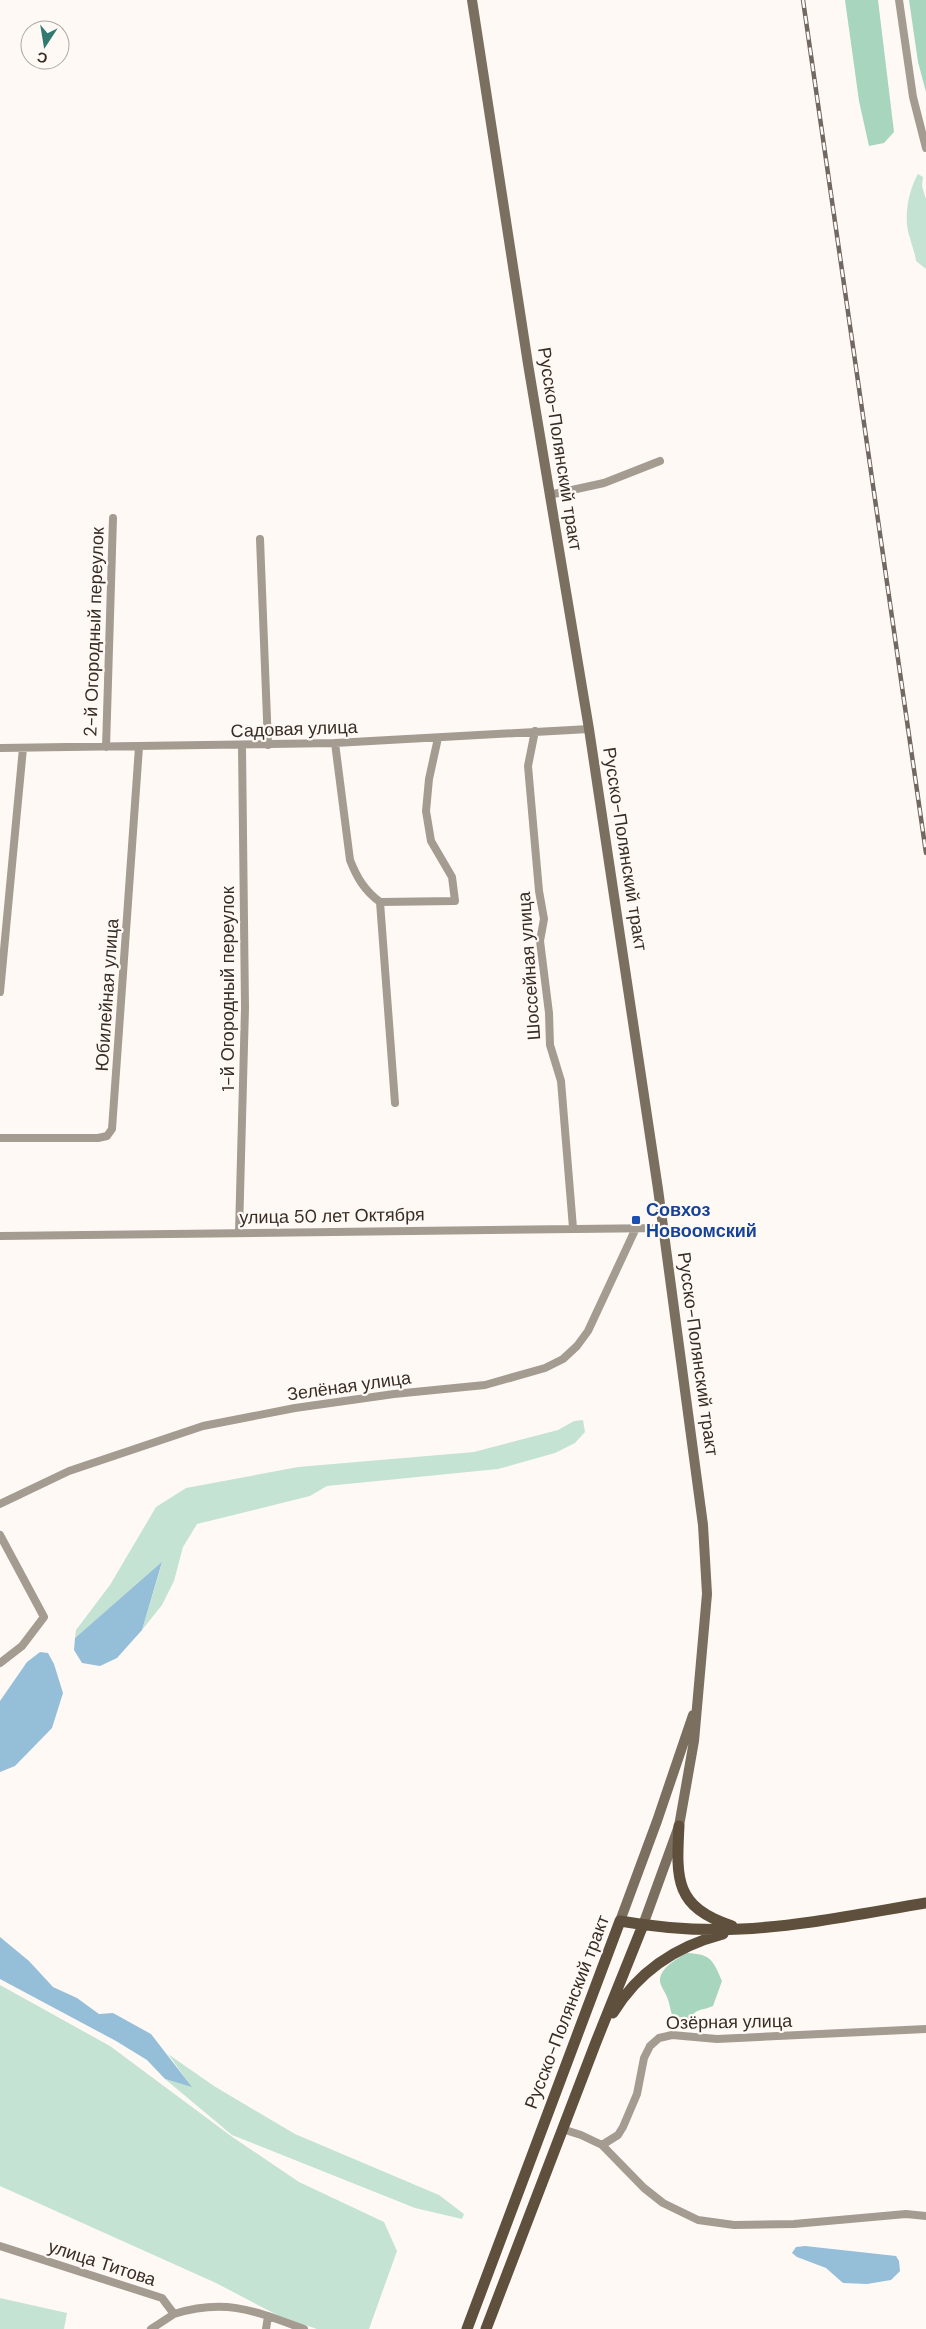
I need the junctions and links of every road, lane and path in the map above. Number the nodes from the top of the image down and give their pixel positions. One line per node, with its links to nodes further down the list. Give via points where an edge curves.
1 (472, 0): 5 (main road, Русско-Полянский тракт)
2 (899, 0): 3 (street, via 913,97)
3 (926, 148)
4 (660, 460): 5 (street, via 604,482)
5 (549, 495): 8 (main road, Русско-Полянский тракт)
6 (113, 518): 14 (street, 2-й Огородный переулок)
7 (260, 539): 12 (street)
8 (589, 729): 9 (street, Садовая улица); 24 (main road, Русско-Полянский тракт)
9 (535, 732): 10 (street, Садовая улица); 22 (street, Шоссейная улица, via 528,766 544,919 540,941 550,1046 561,1081)
10 (438, 738): 11 (street, Садовая улица); 18 (street, via 428,779 426,812 431,841 452,877 454,901)
11 (336, 743): 12 (street, Садовая улица); 18 (street, via 350,860 357,878)
12 (268, 745): 13 (street, Садовая улица)
13 (242, 746): 15 (street, Садовая улица); 25 (street, 1-й Огородный переулок, via 245,1008)
14 (106, 747): 15 (street, Садовая улица); 17 (street, Садовая улица)
15 (139, 747): 21 (street, Юбилейная улица, via 112,1129 107,1136 98,1138)
16 (0, 748): 17 (street, Садовая улица)
17 (23, 748): 19 (street)
18 (380, 902): 20 (street)
19 (0, 992)
20 (395, 1103)
21 (0, 1138)
22 (573, 1228): 23 (street, улица 50 лет Октября); 25 (street, улица 50 лет Октября)
23 (636, 1228): 24 (street, улица 50 лет Октября); 27 (street, Зелёная улица, via 588,1331 577,1346 545,1368 485,1385 295,1408 203,1426 69,1471)
24 (664, 1228): 30 (main road, Русско-Полянский тракт, via 706,1560 705,1620)
25 (239, 1232): 26 (street, улица 50 лет Октября)
26 (0, 1236)
27 (0, 1504)
28 (0, 1535): 29 (street, via 44,1617 22,1646)
29 (0, 1663)
30 (696, 1707): 31 (main road, Русско-Полянский тракт, via 694,1741); 33 (main road, Русско-Полянский тракт)
31 (679, 1826): 34 (main road, Русско-Полянский тракт); 35 (main road, via 677,1864 679,1882 685,1895 697,1909 711,1918)
32 (926, 1904): 35 (main road, via 782,1926)
33 (620, 1921): 34 (main road); 47 (main road, Русско-Полянский тракт)
34 (643, 1925): 35 (main road, via 700,1930); 37 (main road, Русско-Полянский тракт)
35 (741, 1929): 37 (main road, via 704,1939 658,1964 629,1990)
36 (926, 2029): 39 (street, Озёрная улица, via 717,2039 672,2035 659,2038 644,2058 637,2094 623,2128)
37 (596, 2042): 38 (main road, Русско-Полянский тракт)
38 (562, 2129): 39 (street); 48 (main road, Русско-Полянский тракт)
39 (602, 2145): 40 (street, via 662,2203 679,2213 714,2224 794,2224 882,2216)
40 (926, 2216)
41 (0, 2246): 42 (street, улица Титова, via 162,2298)
42 (174, 2314): 43 (street, via 225,2306); 44 (street)
43 (268, 2316): 45 (street); 46 (street)
44 (151, 2329)
45 (266, 2329)
46 (304, 2329)
47 (467, 2329)
48 (486, 2329)

